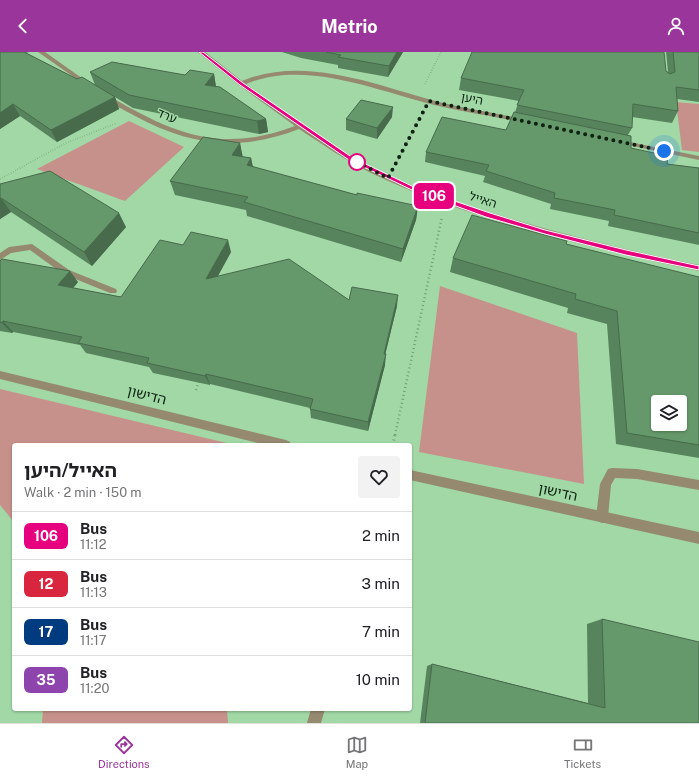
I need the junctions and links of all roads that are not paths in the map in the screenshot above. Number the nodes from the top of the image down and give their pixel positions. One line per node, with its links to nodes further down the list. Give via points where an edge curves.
1 (41, 52): 5 (street, ערד, via 81,81 136,115 191,137 223,141 248,140)
2 (202, 52): 3 (street, האייל)
3 (241, 84): 4 (street, היען, via 269,74 297,72 327,76); 5 (street, האייל)
4 (530, 123)
5 (301, 126): 9 (street, האייל, via 351,159 388,178 445,201 582,242)
6 (611, 140): 7 (street)
7 (699, 158)
8 (0, 257): 10 (street, via 8,250 32,247 66,272)
9 (699, 268)
10 (113, 291)
11 (0, 375): 12 (street, הדישון)
12 (278, 443)
13 (412, 475): 15 (street, הדישון)
14 (699, 486): 15 (street, via 637,474 612,473 606,484)
15 (602, 517): 16 (street, הדישון)
16 (699, 538)
17 (317, 711): 18 (street)
18 (314, 723)

